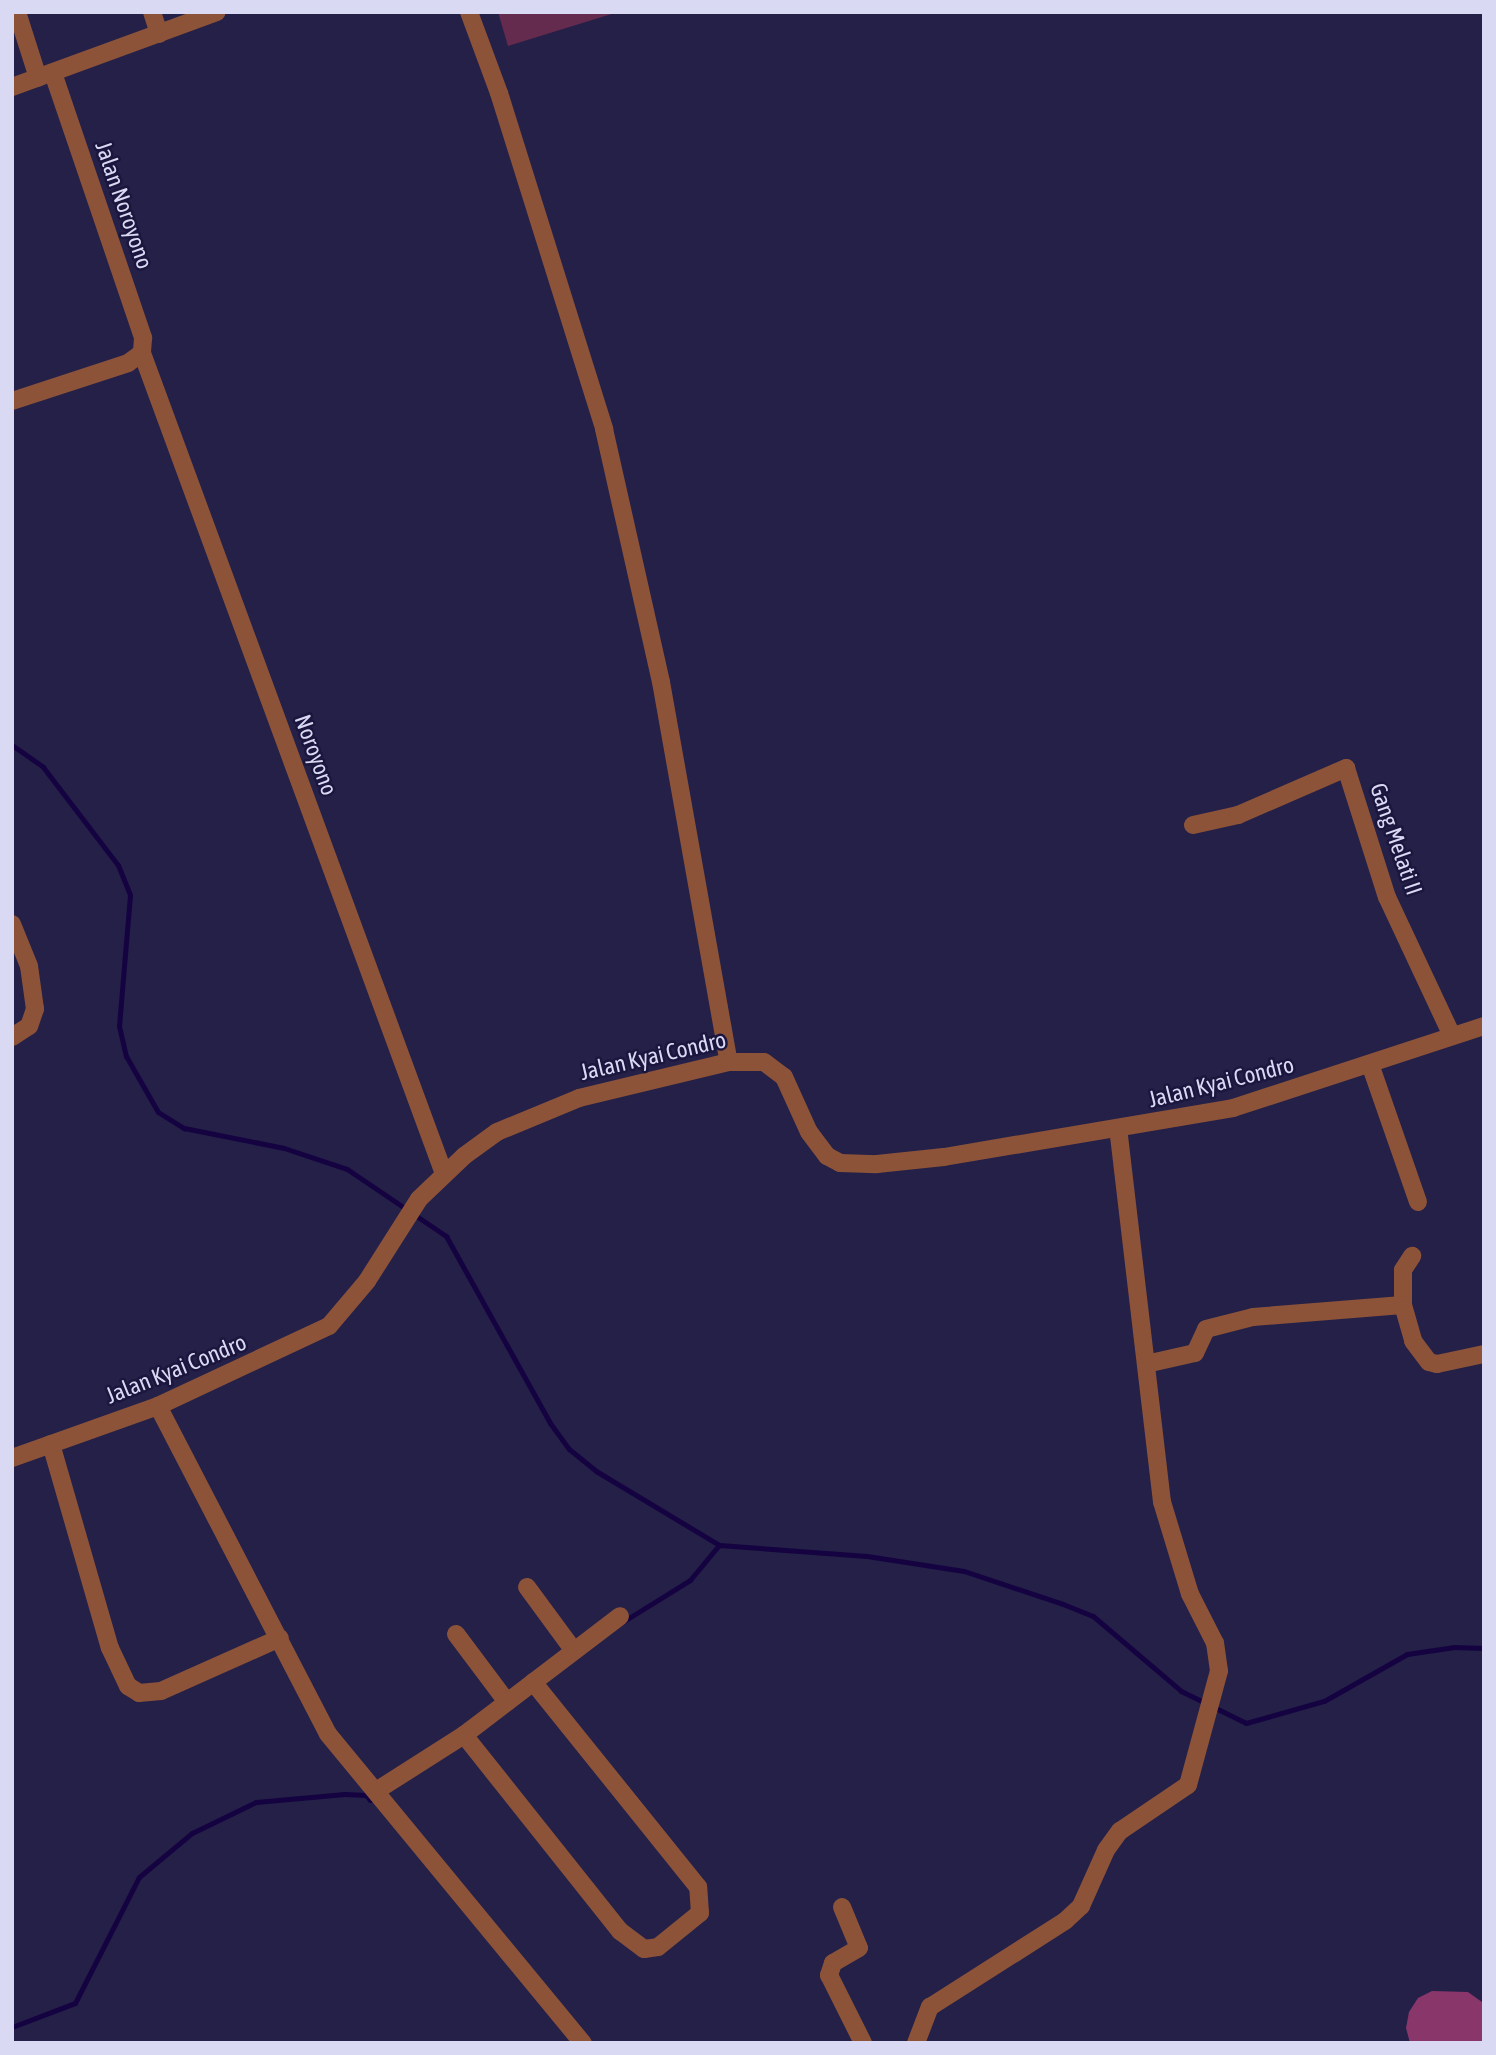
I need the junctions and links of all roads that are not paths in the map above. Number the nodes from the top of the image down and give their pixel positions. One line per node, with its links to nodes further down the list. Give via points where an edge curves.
1 (17, 12): 6 (street, Jalan Noroyono)
2 (152, 12): 5 (street)
3 (216, 12): 5 (street)
4 (469, 12): 15 (street, via 499,93 604,429 661,682)
5 (159, 34): 6 (street)
6 (46, 76): 7 (street); 8 (street, Jalan Noroyono, via 144,338)
7 (12, 88)
8 (142, 353): 9 (street, via 128,363); 18 (street, Noroyono)
9 (12, 401)
10 (1193, 825): 13 (street, Gang Melati II, via 1238,816 1346,768 1387,897)
11 (12, 924): 14 (street, via 29,966 35,1009 29,1026)
12 (1484, 1026): 13 (street, Jalan Kyai Condro)
13 (1452, 1036): 16 (street, Jalan Kyai Condro)
14 (12, 1037)
15 (729, 1062): 17 (street, Jalan Kyai Condro, via 764,1062 778,1072 794,1092 820,1150 840,1163 944,1157); 18 (street, Jalan Kyai Condro, via 541,1112 497,1132)
16 (1370, 1064): 17 (street, Jalan Kyai Condro, via 1256,1103); 19 (street)
17 (1118, 1129): 23 (street)
18 (444, 1174): 24 (street, Jalan Kyai Condro, via 419,1199 367,1281 329,1326)
19 (1418, 1202)
20 (1412, 1256): 21 (street, via 1404,1270)
21 (1402, 1305): 22 (street, via 1413,1341 1429,1362); 23 (street, via 1253,1317 1206,1329 1195,1353)
22 (1484, 1354)
23 (1146, 1364): 39 (street, via 1162,1502 1190,1594 1219,1656 1195,1771 1188,1785 1120,1831 1106,1850 1081,1906 1065,1921 930,2007)
24 (158, 1406): 25 (street, Jalan Kyai Condro); 30 (street)
25 (51, 1444): 26 (street, Jalan Kyai Condro); 30 (street, via 110,1648 128,1686 139,1693 161,1691)
26 (12, 1458)
27 (527, 1587): 31 (street)
28 (620, 1616): 31 (street)
29 (456, 1634): 33 (street)
30 (280, 1637): 35 (street, via 328,1734)
31 (574, 1651): 32 (street)
32 (535, 1687): 33 (street); 34 (street, via 698,1886 700,1913 658,1947 640,1947 620,1931)
33 (507, 1702): 34 (street)
34 (468, 1741): 35 (street)
35 (380, 1795): 37 (street)
36 (842, 1907): 38 (street, via 859,1948 833,1963 829,1975)
37 (583, 2043)
38 (863, 2043)
39 (916, 2043)

